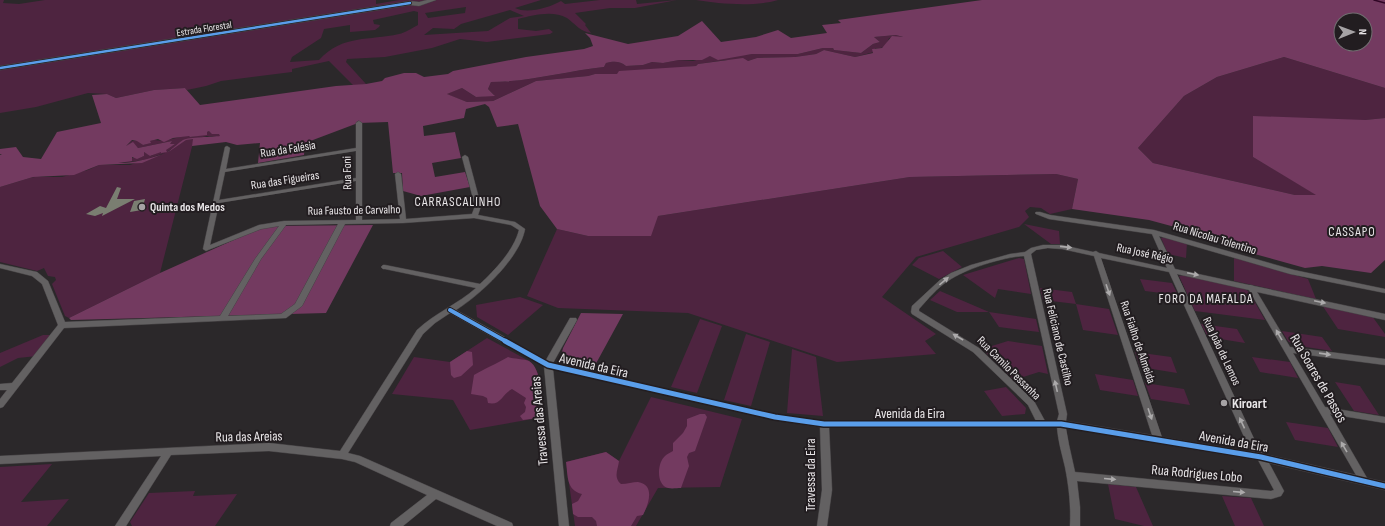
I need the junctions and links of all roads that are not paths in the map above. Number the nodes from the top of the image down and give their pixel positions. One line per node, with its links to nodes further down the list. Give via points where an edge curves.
1 (433, 0): 2 (main road)
2 (425, 1): 3 (main road, Estrada Florestal, via 419,4)
3 (412, 2): 4 (main road, Estrada Florestal)
4 (0, 68)
5 (359, 123): 7 (street, Rua Foni)
6 (227, 148): 9 (street)
7 (358, 149): 9 (street, Rua da Falésia); 11 (street, Rua Foni)
8 (465, 158): 14 (street, via 478,206)
9 (223, 171): 12 (street)
10 (398, 174): 15 (street)
11 (358, 179): 12 (street, Rua das Figueiras); 17 (street, Rua Foni)
12 (216, 202): 18 (street, Rua Fausto de Carvalho, via 206,249 259,227)
13 (1038, 213): 19 (street, Rua Nicolau Tolentino, via 1049,217)
14 (474, 216): 15 (street, Rua Fausto de Carvalho); 25 (street, Rua Fausto de Carvalho, via 513,223 522,229 516,245)
15 (403, 221): 17 (street, Rua Fausto de Carvalho)
16 (342, 222): 17 (street, Rua Fausto de Carvalho); 18 (street, Rua Fausto de Carvalho); 31 (street, via 298,306 290,313 273,317)
17 (359, 222)
18 (284, 223): 31 (street, via 258,259)
19 (1154, 232): 24 (street, Rua João de Lemos); 27 (street, Rua Nicolau Tolentino, via 1293,272)
20 (1096, 253): 21 (street, Rua José Régio, one-way to 20, via 1038,248 1057,247); 24 (street, Rua José Régio); 45 (street, Rua Fialho de Almeida, one-way to 45)
21 (1027, 254): 28 (street, Rua José Régio, one-way to 21, via 955,274 1013,255); 44 (street, Rua Feliciano de Castilho, one-way to 21, via 1063,414)
22 (0, 266): 33 (street, via 34,274 45,283)
23 (385, 268): 25 (street)
24 (1171, 270): 26 (street, Rua José Régio, one-way to 26); 48 (street, Rua João de Lemos, one-way to 24, via 1253,447)
25 (482, 287): 29 (street, Rua Fausto de Carvalho)
26 (1251, 287): 30 (street, Rua José Régio, one-way to 30); 34 (street, Rua Soares de Passos, one-way to 26)
27 (1385, 291)
28 (915, 308): 43 (street, Rua Camilo Pessanha, one-way to 28, via 1031,403 976,350 962,339 918,315)
29 (450, 310): 36 (street, Avenida da Eira); 47 (street, Rua Fausto de Carvalho, via 428,323 420,332)
30 (1385, 316)
31 (223, 318): 33 (street)
32 (573, 320): 36 (street, Travessa das Areias)
33 (62, 325): 37 (street)
34 (1287, 349): 35 (street, one-way to 35); 40 (street, Rua Soares de Passos)
35 (1385, 362)
36 (548, 365): 42 (street, Avenida da Eira, via 727,407); 57 (street, Travessa das Areias)
37 (15, 386): 38 (street); 39 (street)
38 (0, 387)
39 (0, 405)
40 (1323, 410): 41 (street); 51 (street, Rua Soares de Passos, one-way to 40)
41 (1385, 420)
42 (824, 424): 43 (street, Avenida da Eira); 58 (street, Travessa da Eira, via 827,490)
43 (1042, 424): 44 (street, Avenida da Eira)
44 (1060, 424): 45 (street, Avenida da Eira); 50 (street, Rua Feliciano de Castilho)
45 (1158, 439): 48 (street, Avenida da Eira)
46 (168, 453): 47 (street, Rua das Areias, via 269,447); 49 (street, Rua das Areias); 54 (street)
47 (342, 455): 53 (street, Rua das Areias, via 357,459)
48 (1261, 456): 50 (street, Rua Rodrigues Lobo, one-way to 48, via 1276,494 1278,487); 51 (street, Avenida da Eira)
49 (0, 460)
50 (1071, 476): 59 (street, Rua Feliciano de Castilho, via 1076,508)
51 (1364, 481): 52 (street, Avenida da Eira)
52 (1385, 486)
53 (435, 494): 55 (street); 56 (street, Rua das Areias)
54 (120, 526)
55 (396, 526)
56 (508, 526)
57 (564, 526)
58 (822, 526)
59 (1075, 526)

